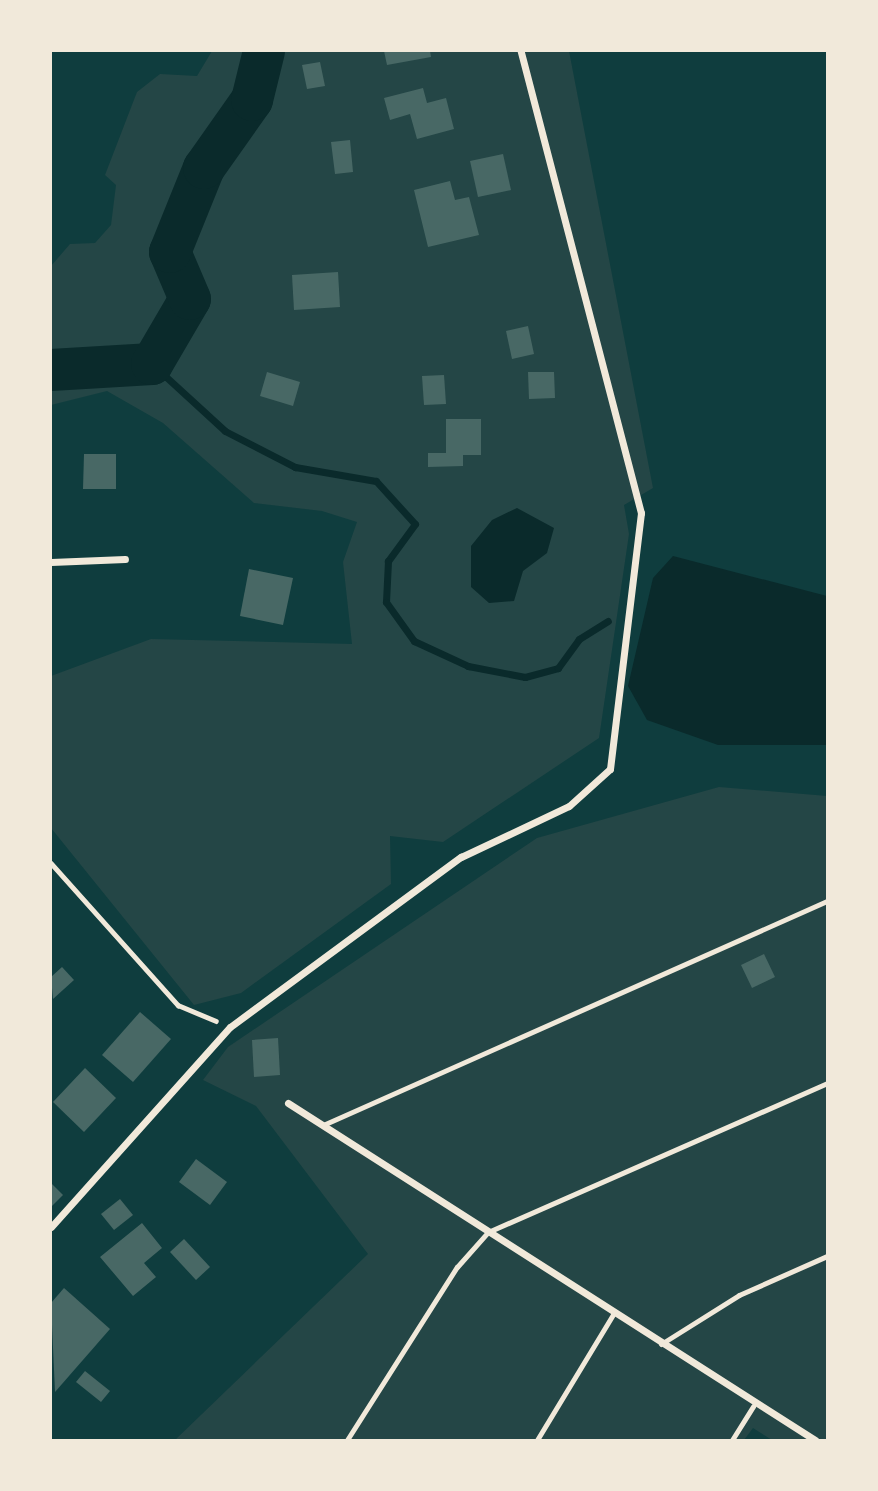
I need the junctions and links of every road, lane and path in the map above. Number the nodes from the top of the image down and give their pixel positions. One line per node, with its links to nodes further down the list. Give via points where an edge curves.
1 (521, 51): 6 (street, via 641,513 610,769 569,806 461,858)
2 (125, 559): 3 (street)
3 (51, 562)
4 (51, 863): 6 (path, via 178,1005)
5 (827, 901): 9 (lane)
6 (230, 1027): 10 (street)
7 (827, 1083): 11 (lane)
8 (288, 1103): 9 (street)
9 (323, 1125): 11 (street)
10 (51, 1227)
11 (488, 1231): 13 (street); 16 (lane, via 457,1268)
12 (827, 1256): 14 (lane, via 739,1295)
13 (614, 1313): 14 (street); 17 (lane)
14 (660, 1344): 15 (street)
15 (753, 1406): 18 (lane); 19 (street)
16 (347, 1440)
17 (537, 1440)
18 (732, 1440)
19 (815, 1440)

